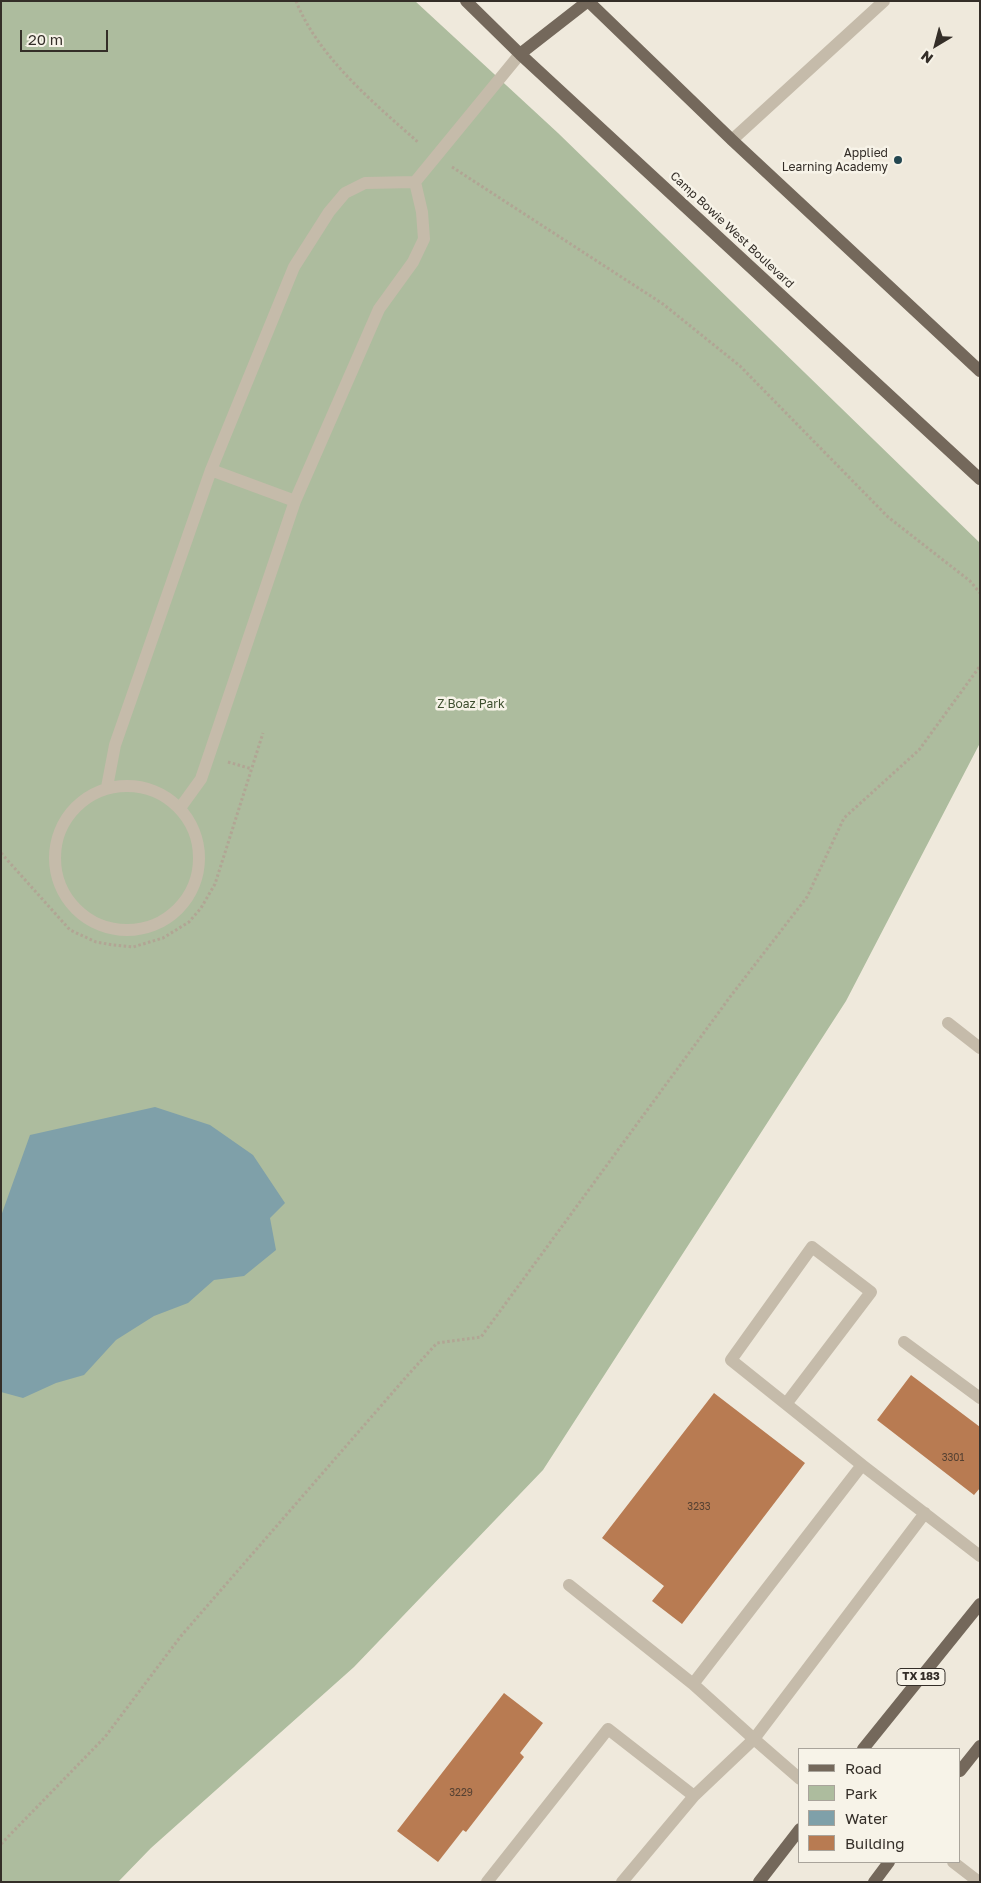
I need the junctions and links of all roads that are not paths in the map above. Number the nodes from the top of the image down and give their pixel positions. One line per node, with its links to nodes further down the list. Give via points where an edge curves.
1 (466, 1): 4 (main road, Camp Bowie West Boulevard)
2 (588, 1): 4 (main road); 5 (main road)
3 (884, 1): 5 (street)
4 (520, 54): 6 (street); 9 (main road, Camp Bowie West Boulevard)
5 (732, 140): 7 (main road)
6 (415, 182): 8 (street, via 365,183 345,192 329,212 294,267); 10 (street, via 424,239 413,262 379,309)
7 (980, 371)
8 (210, 470): 10 (street); 11 (street, via 115,745)
9 (980, 479)
10 (295, 501): 12 (street, via 201,779)
11 (107, 787): 12 (street, via 142,786 166,796); 12 (street, via 86,797 68,815 60,830 54,855 56,875 66,898 81,914 103,926 132,930 156,924 177,911 192,891 200,862 197,837)
12 (180, 808)
13 (948, 1022): 14 (street)
14 (980, 1048)
15 (904, 1342): 16 (street)
16 (980, 1398)
17 (786, 1404): 17 (street, via 871,1292 812,1247 731,1360); 18 (street)
18 (862, 1465): 19 (street); 23 (street)
19 (925, 1513): 20 (street); 24 (street)
20 (980, 1556)
21 (569, 1586): 23 (street)
22 (980, 1604): 26 (main road, TX 183)
23 (693, 1684): 24 (street)
24 (754, 1739): 28 (street); 29 (street)
25 (980, 1746): 27 (main road)
26 (864, 1748)
27 (961, 1770)
28 (798, 1777)
29 (694, 1796): 33 (street, via 608,1729); 34 (street)
30 (798, 1832): 35 (main road)
31 (889, 1863): 36 (main road)
32 (954, 1863): 37 (street)
33 (487, 1882)
34 (622, 1882)
35 (759, 1882)
36 (874, 1882)
37 (979, 1882)

